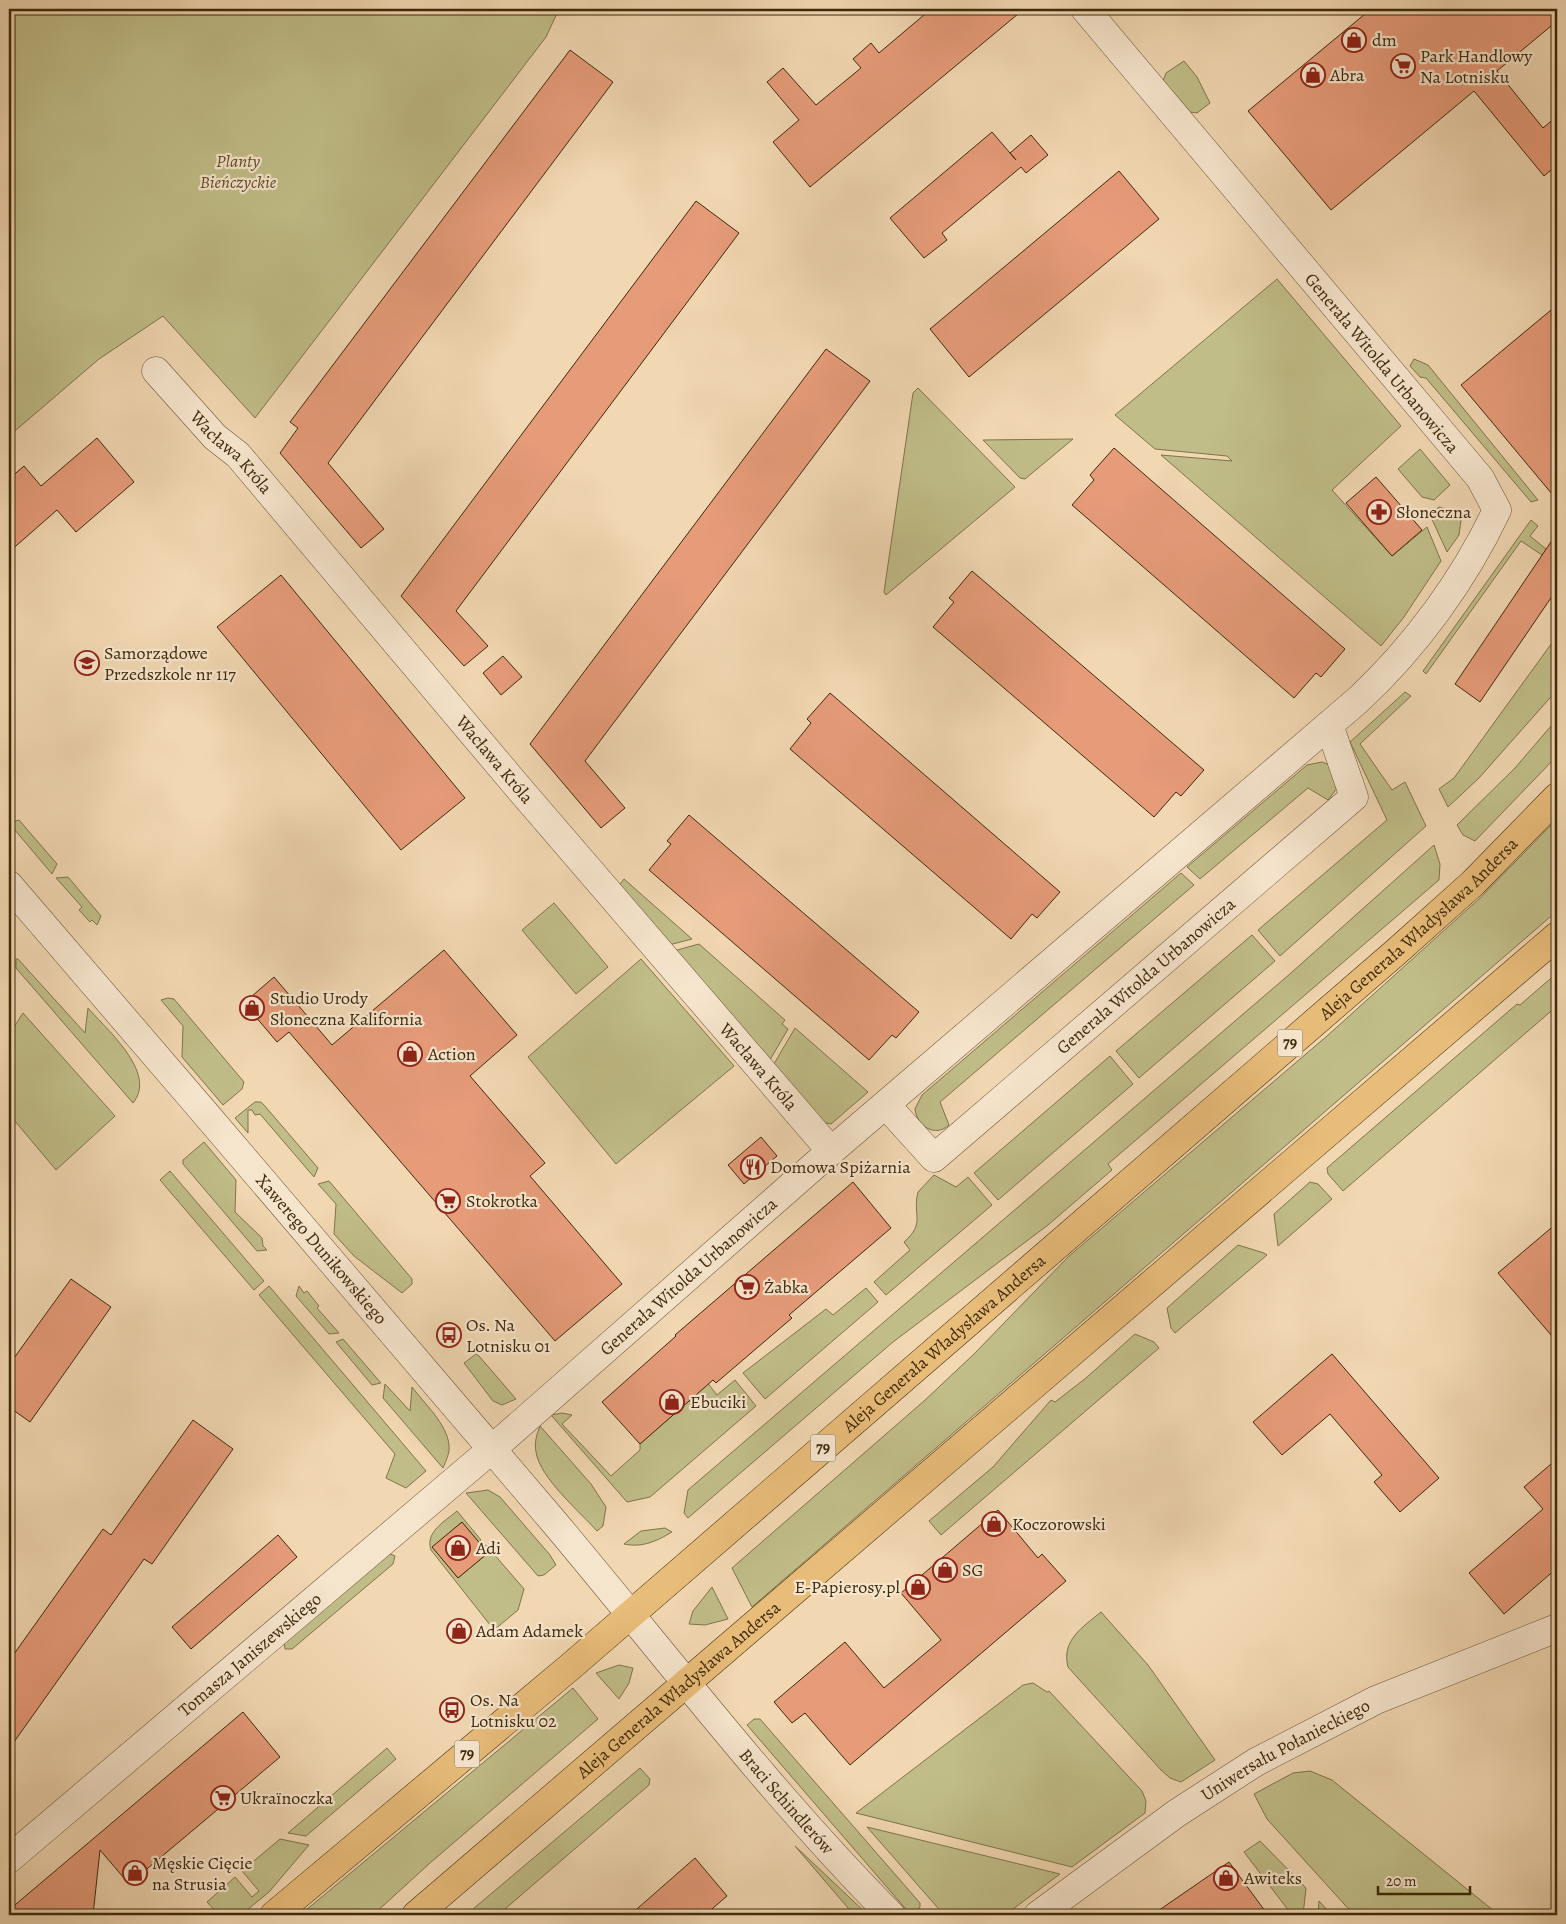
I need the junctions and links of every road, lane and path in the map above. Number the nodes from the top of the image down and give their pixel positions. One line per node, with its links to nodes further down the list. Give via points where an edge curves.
1 (1085, 9): 3 (street, Generała Witolda Urbanowicza, via 1480,478 1497,510 1480,546 1406,650 1380,680)
2 (156, 371): 8 (street, Wacława Króla, via 215,437 238,455 501,768)
3 (1329, 725): 7 (street, Generała Witolda Urbanowicza); 7 (street, Generała Witolda Urbanowicza, via 1354,797 934,1158)
4 (1557, 797): 10 (main road, Aleja Generała Władysława Andersa / 79, via 1473,882 1396,952)
5 (9, 885): 9 (street, Xawerego Dunikowskiego)
6 (1557, 936): 12 (main road, Aleja Generała Władysława Andersa)
7 (886, 1105): 8 (street, Generała Witolda Urbanowicza)
8 (831, 1151): 9 (street, Generała Witolda Urbanowicza)
9 (492, 1449): 10 (street, Xawerego Dunikowskiego); 13 (street, Tomasza Janiszewskiego)
10 (631, 1615): 12 (street, Braci Schindlerów); 14 (main road, Aleja Generała Władysława Andersa / 79)
11 (1557, 1628): 17 (street, Uniwersału Połanieckiego, via 1376,1700 1256,1762 1178,1813)
12 (687, 1684): 15 (main road, Aleja Generała Władysława Andersa); 16 (street, Braci Schindlerów, via 811,1831)
13 (9, 1859)
14 (274, 1915)
15 (416, 1915)
16 (891, 1915)
17 (1038, 1915)

